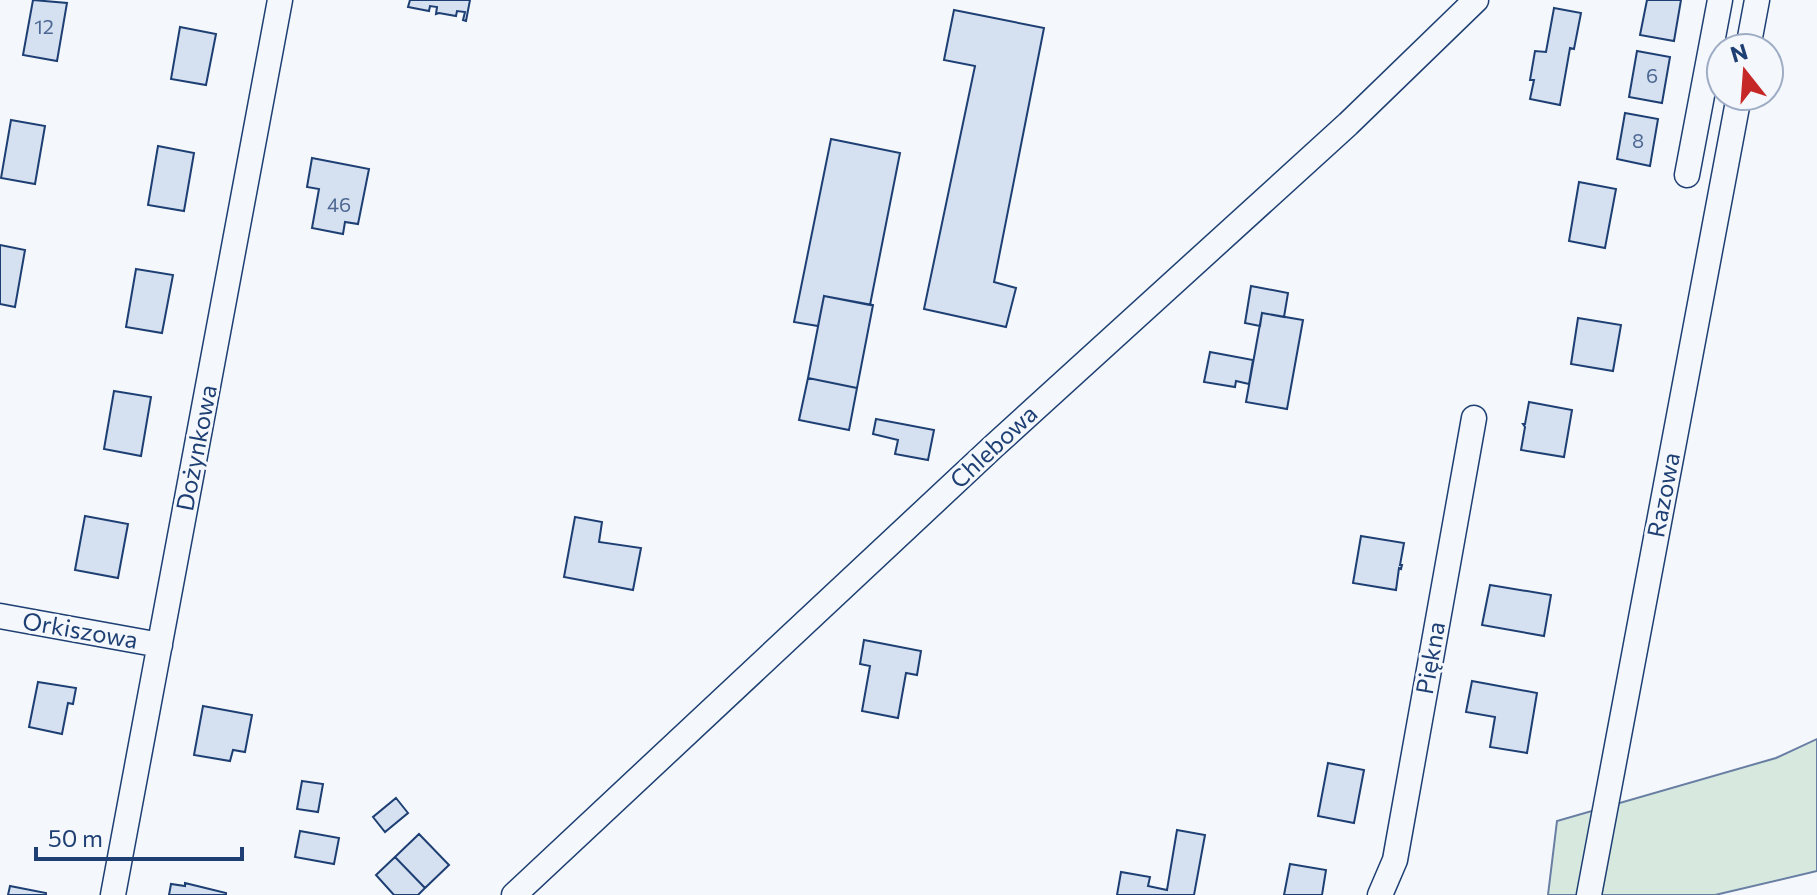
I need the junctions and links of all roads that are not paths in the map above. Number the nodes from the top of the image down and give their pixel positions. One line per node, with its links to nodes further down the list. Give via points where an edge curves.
1 (280, 0): 10 (street, Dożynkowa)
2 (1476, 0): 12 (street, Chlebowa)
3 (1720, 0): 7 (street)
4 (1757, 0): 5 (street)
5 (1751, 32)
6 (1736, 112): 14 (street, Razowa)
7 (1687, 175)
8 (1474, 418): 13 (street, Piękna, via 1395,860)
9 (0, 616): 10 (street, Orkiszowa)
10 (160, 645): 11 (street, Dożynkowa)
11 (113, 895)
12 (514, 895)
13 (1380, 895)
14 (1589, 895)

